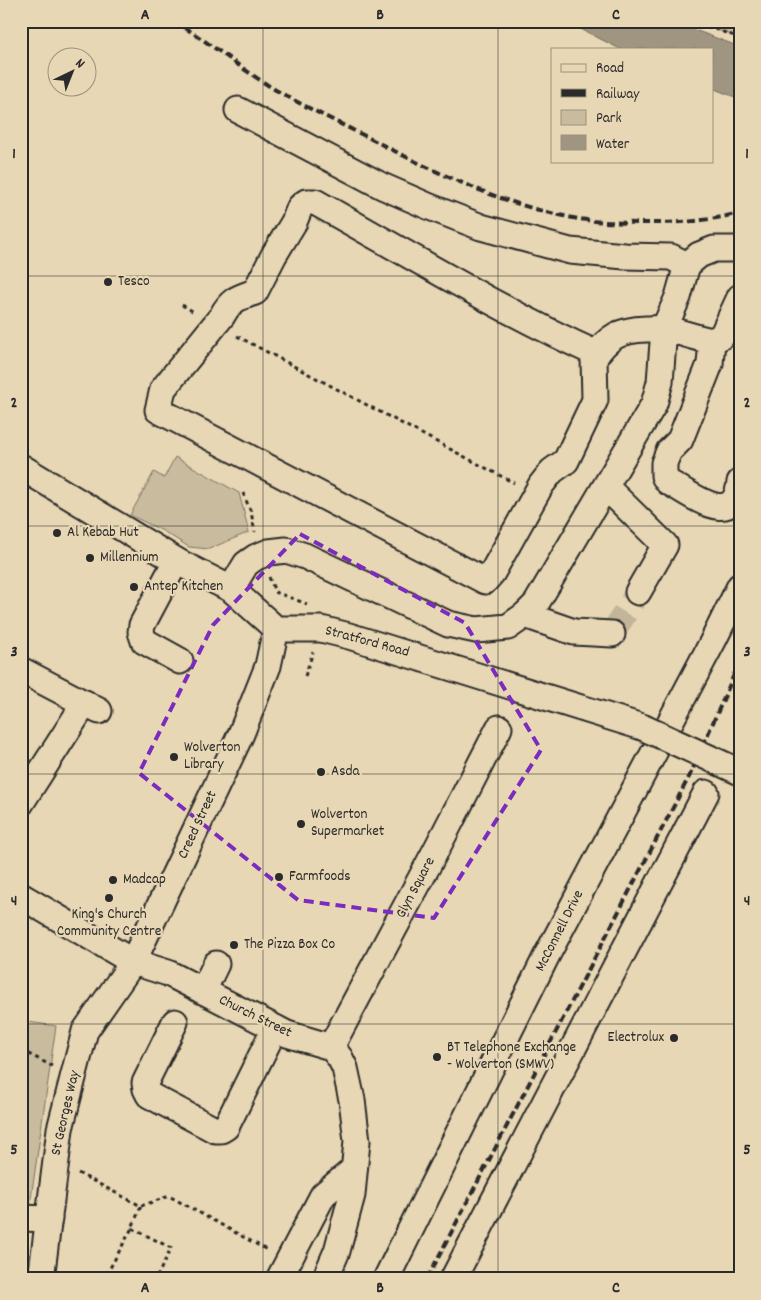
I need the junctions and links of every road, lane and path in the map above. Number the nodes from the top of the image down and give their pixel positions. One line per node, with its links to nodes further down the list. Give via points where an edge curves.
1 (692, 21): 2 (path)
2 (740, 38)
3 (238, 110): 5 (street, via 382,186 481,227 570,251 671,257)
4 (740, 249): 5 (street, via 714,249)
5 (687, 265): 9 (street)
6 (740, 297): 10 (street)
7 (182, 305): 8 (path)
8 (215, 324): 11 (street, via 236,298 256,292 300,207 306,202 315,202 557,336); 16 (path); 16 (street, via 163,389 158,410 484,581 492,573)
9 (664, 329): 10 (street); 11 (street, via 628,330 612,338); 13 (street, via 660,382 654,404)
10 (726, 332): 14 (street, via 680,440 669,451 664,463 664,476 668,482 715,507 731,504)
11 (597, 354): 16 (street, via 594,358 595,400 566,461 552,471)
12 (21, 466): 18 (street)
13 (606, 487): 21 (street, via 665,545); 22 (street, via 536,604)
14 (739, 492)
15 (243, 493): 17 (path)
16 (536, 495)
17 (261, 555): 20 (street, via 246,564); 22 (street, via 286,550 305,556 448,624 476,630 508,627)
18 (176, 561): 20 (street); 25 (street, via 141,632 144,641)
19 (740, 586): 51 (street, McConnell Drive, via 547,955)
20 (231, 589): 23 (street)
21 (638, 592)
22 (525, 616): 24 (street, via 574,632)
23 (276, 629): 28 (street, Stratford Road, bridge, via 321,628 447,665 653,731); 32 (street, Creed Street, via 268,666 241,734)
24 (612, 634)
25 (180, 661)
26 (21, 670): 30 (street, via 92,707)
27 (499, 728): 37 (street, Glyn Square)
28 (740, 772)
29 (706, 793): 52 (street)
30 (21, 803)
31 (21, 896): 32 (street, Church Street)
32 (133, 962): 34 (street, Church Street, via 168,973); 39 (street, St Georges Way, via 86,1031)
33 (216, 964): 34 (street)
34 (203, 991): 36 (street, Church Street)
35 (175, 1022): 36 (street, via 145,1083 146,1089 150,1095 214,1130 226,1127)
36 (275, 1028): 37 (street, Church Street)
37 (330, 1047): 41 (street, via 345,1068 352,1100 357,1141)
38 (21, 1050): 39 (path)
39 (74, 1077): 40 (street, St Georges Way)
40 (55, 1161): 42 (path); 44 (street, St Georges Way)
41 (354, 1169): 46 (street, via 323,1195); 50 (street, via 350,1204 337,1251)
42 (141, 1206): 45 (path); 46 (path, via 169,1196)
43 (21, 1218): 44 (street)
44 (49, 1219): 47 (street, St Georges Way)
45 (132, 1228): 48 (path); 49 (path, via 171,1248)
46 (284, 1270)
47 (41, 1279)
48 (104, 1279)
49 (156, 1279)
50 (325, 1279)
51 (386, 1279)
52 (453, 1279)

